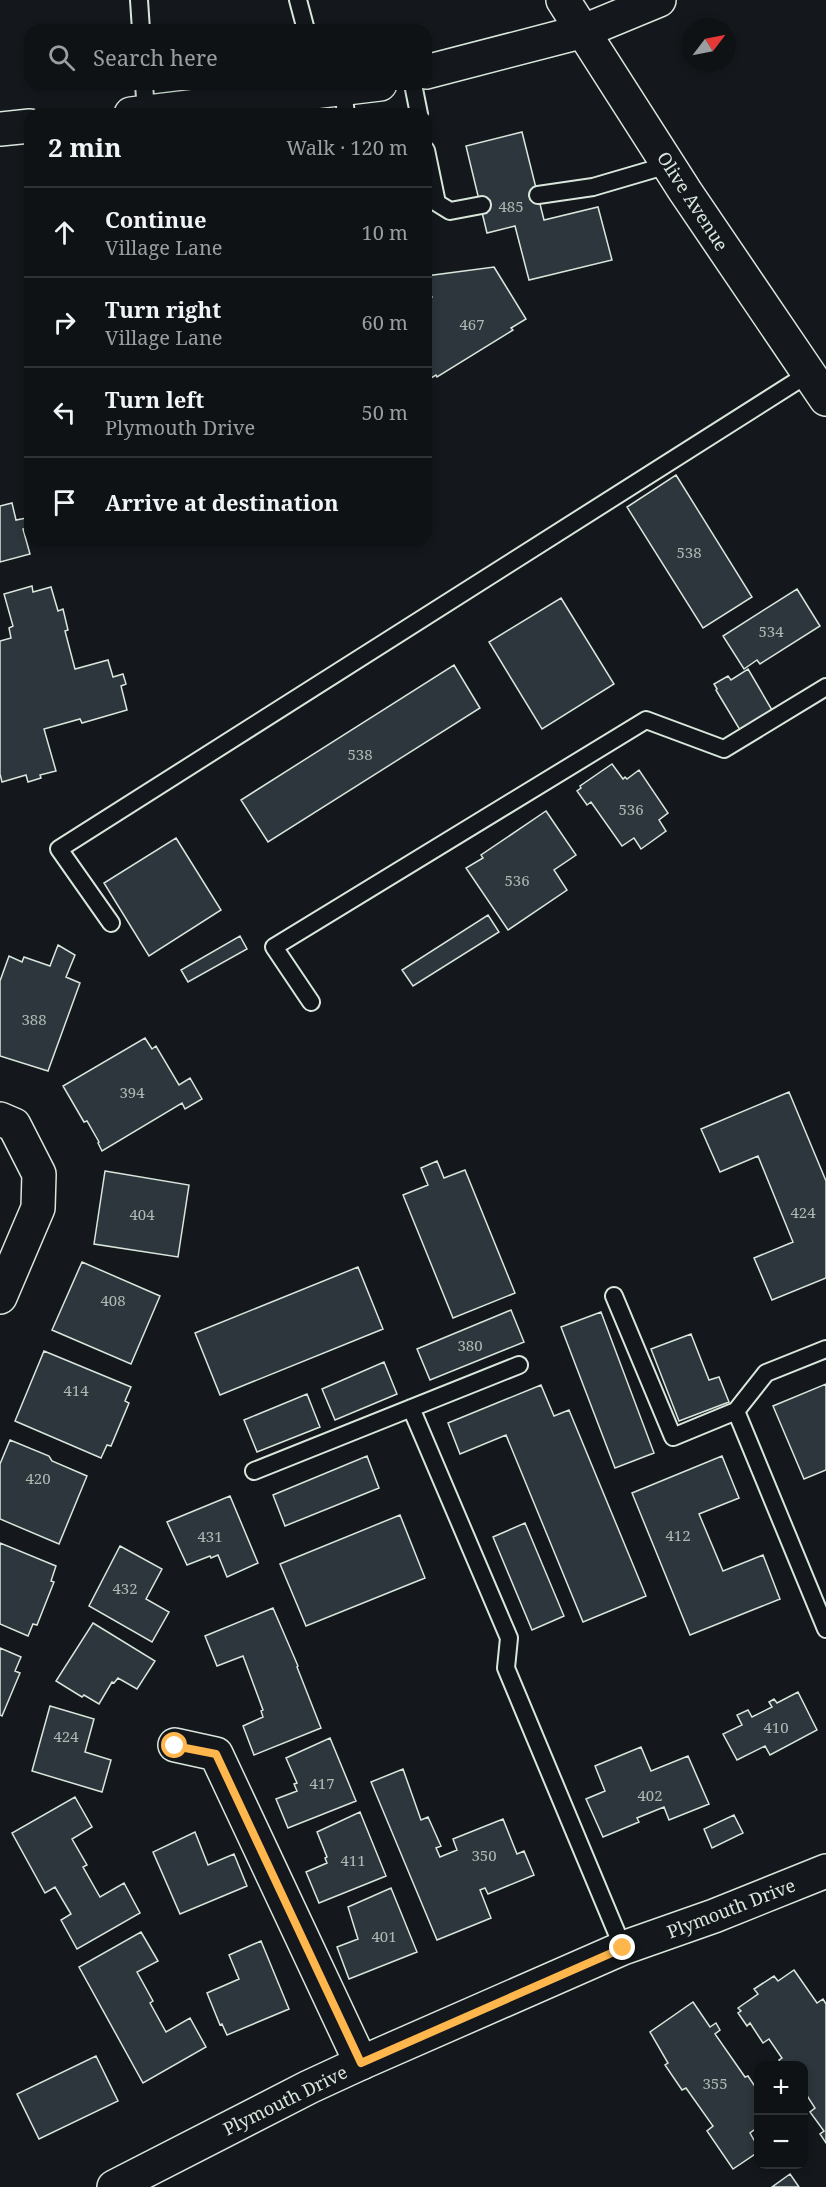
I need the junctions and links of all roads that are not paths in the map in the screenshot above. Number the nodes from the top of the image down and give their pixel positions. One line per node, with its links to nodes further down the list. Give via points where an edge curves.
1 (139, 0): 5 (lane)
2 (298, 0): 6 (lane)
3 (563, 0): 7 (street, Olive Avenue)
4 (658, 0): 7 (street)
5 (141, 24)
6 (304, 24)
7 (584, 32): 8 (street); 16 (street, Olive Avenue)
8 (432, 70)
9 (354, 90): 11 (street)
10 (414, 90): 13 (lane)
11 (333, 95): 12 (street)
12 (140, 103)
13 (418, 108)
14 (24, 127): 15 (street)
15 (0, 129)
16 (668, 165): 18 (lane, via 593,187); 20 (street, Olive Avenue)
17 (432, 179): 19 (lane, via 437,203 450,211)
18 (538, 195)
19 (482, 205)
20 (821, 391): 22 (lane, via 59,849)
21 (826, 687): 23 (lane, via 724,749 646,720 419,857 274,947)
22 (111, 923)
23 (311, 1002)
24 (0, 1119): 26 (street, via 14,1125 39,1174 38,1208)
25 (614, 1296): 30 (lane, via 673,1437)
26 (0, 1297)
27 (826, 1349): 30 (lane, via 766,1373)
28 (519, 1365): 29 (lane)
29 (411, 1408): 31 (lane); 35 (lane, via 509,1638 506,1668)
30 (736, 1411): 32 (lane)
31 (254, 1471)
32 (826, 1629)
33 (175, 1746): 36 (street, via 216,1754)
34 (826, 1871): 35 (street, Plymouth Drive)
35 (623, 1948): 36 (street, Plymouth Drive)
36 (361, 2063): 37 (street, Plymouth Drive)
37 (114, 2187)

